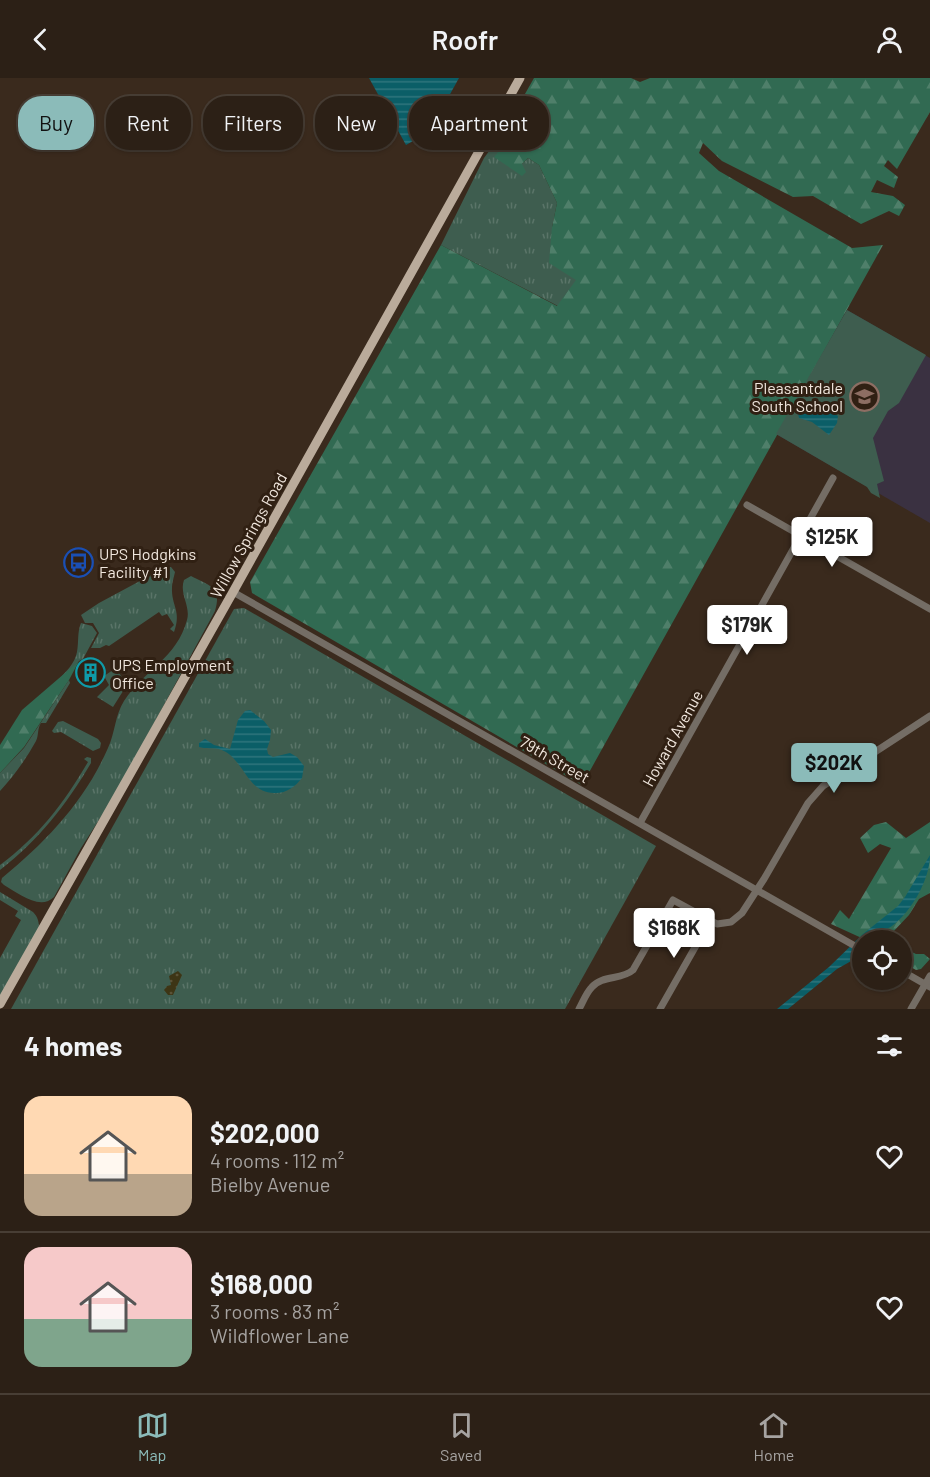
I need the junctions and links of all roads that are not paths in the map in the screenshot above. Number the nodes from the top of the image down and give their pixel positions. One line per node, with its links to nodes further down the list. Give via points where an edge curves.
1 (520, 78): 5 (main road, Willow Springs Road)
2 (832, 478): 4 (street, Howard Avenue)
3 (747, 505): 4 (street)
4 (800, 536): 6 (street); 8 (street, Howard Avenue)
5 (233, 592): 8 (street, 79th Street); 15 (main road, Willow Springs Road)
6 (930, 609)
7 (930, 716): 9 (street, via 824,786 808,803)
8 (640, 823): 9 (street, 79th Street)
9 (757, 891): 10 (street, via 731,922); 11 (street, 79th Street)
10 (710, 921): 16 (street, via 673,900 633,970 596,983); 17 (street)
11 (852, 945)
12 (930, 976): 14 (street)
13 (912, 977): 14 (street)
14 (927, 986): 18 (street)
15 (0, 1005)
16 (579, 1009)
17 (660, 1009)
18 (911, 1009)

